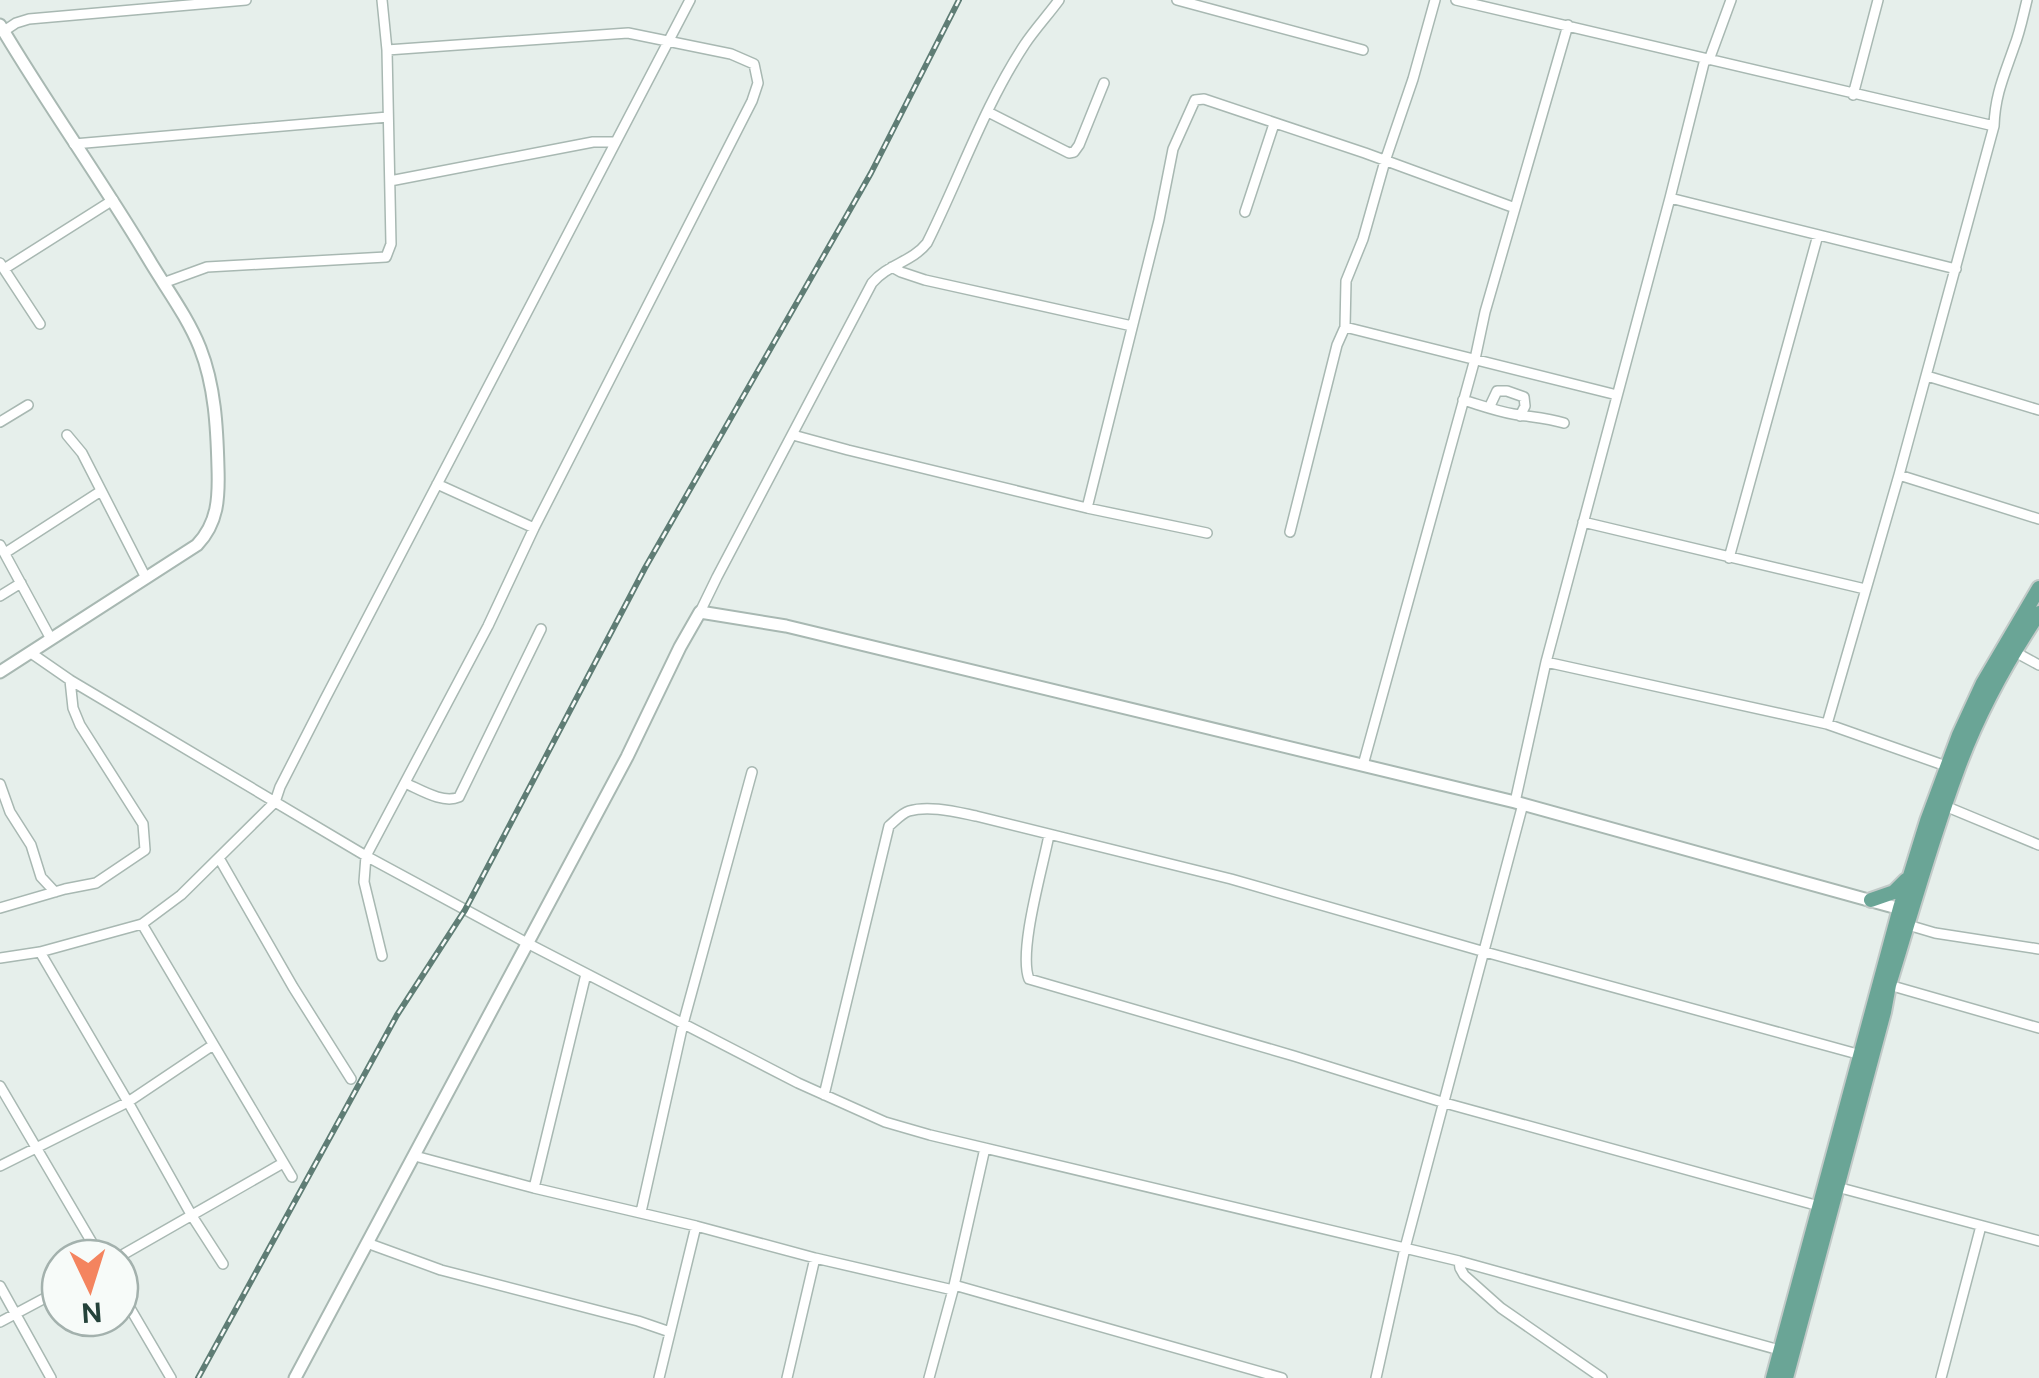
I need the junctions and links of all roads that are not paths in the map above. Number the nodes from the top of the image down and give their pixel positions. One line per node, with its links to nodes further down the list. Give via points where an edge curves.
1 (246, 0): 12 (street, via 29,19)
2 (382, 0): 14 (street)
3 (690, 0): 13 (street)
4 (1059, 0): 19 (street, via 1025,43)
5 (1177, 0): 15 (street)
6 (1435, 0): 25 (street)
7 (1456, 0): 11 (street)
8 (1731, 0): 16 (street)
9 (1878, 0): 18 (street)
10 (2027, 0): 22 (street)
11 (1568, 25): 16 (street); 29 (street)
12 (2, 28): 24 (street)
13 (668, 40): 14 (street, via 612,32); 23 (street); 57 (street, via 748,60 758,83)
14 (387, 50): 20 (street)
15 (1362, 50)
16 (1707, 60): 18 (street); 27 (street)
17 (1104, 83): 19 (street, via 1073,153)
18 (1852, 95): 22 (street)
19 (988, 112): 33 (street, via 927,243)
20 (388, 117): 24 (street); 26 (street)
21 (1274, 124): 25 (street); 30 (street); 37 (street, via 1204,98 1193,102 1173,149)
22 (1994, 126): 34 (street)
23 (615, 142): 26 (street); 52 (street)
24 (74, 144): 28 (street)
25 (1385, 161): 29 (street); 38 (street, via 1346,282)
26 (390, 180): 35 (street, via 386,257 206,268)
27 (1670, 198): 31 (street); 41 (street)
28 (113, 200): 32 (street); 35 (street)
29 (1514, 208): 39 (street)
30 (1245, 212)
31 (1818, 235): 34 (street); 61 (street)
32 (2, 266): 36 (street)
33 (892, 267): 37 (street); 49 (street, via 872,283)
34 (1956, 269): 40 (street)
35 (163, 283): 62 (street, via 200,348 211,384 218,504 207,535)
36 (40, 324)
37 (1132, 326): 54 (street)
38 (1345, 327): 39 (street); 58 (street)
39 (1475, 358): 41 (street); 42 (street)
40 (1927, 376): 45 (street); 51 (street)
41 (1617, 395): 56 (street)
42 (1463, 400): 44 (street); 78 (street)
43 (28, 405): 47 (street)
44 (1490, 408): 46 (street); 46 (street, via 1498,391 1507,390 1524,397)
45 (2039, 410)
46 (1520, 416): 48 (street)
47 (0, 422)
48 (1564, 423)
49 (793, 435): 54 (street); 67 (street)
50 (66, 436): 53 (street)
51 (1899, 475): 55 (street); 65 (street)
52 (437, 484): 57 (street); 83 (street)
53 (101, 491): 60 (street); 62 (street)
54 (1087, 508): 59 (street)
55 (2039, 520)
56 (1584, 522): 61 (street); 73 (street)
57 (534, 528): 81 (street)
58 (1290, 532)
59 (1207, 533)
60 (2, 549): 63 (street)
61 (1729, 558): 65 (street)
62 (146, 578): 70 (street)
63 (21, 583): 66 (street); 70 (street)
64 (2039, 588): 79 (main road, via 1983,683)
65 (1865, 589): 77 (street)
66 (0, 596)
67 (700, 612): 78 (street, via 786,626); 96 (street)
68 (2039, 613): 71 (main road)
69 (541, 629): 81 (street, via 460,797 440,798)
70 (51, 639): 72 (street)
71 (2016, 652): 74 (street); 85 (main road)
72 (31, 653): 75 (street); 76 (street)
73 (1546, 662): 77 (street); 84 (street)
74 (2039, 666)
75 (0, 672)
76 (70, 680): 83 (street); 91 (street, via 80,725 143,824 145,850 96,884)
77 (1827, 724): 79 (street)
78 (1364, 765): 84 (street)
79 (1946, 766): 90 (main road)
80 (752, 772): 104 (street)
81 (404, 783): 88 (street)
82 (0, 784): 91 (street, via 41,876)
83 (276, 802): 88 (street); 89 (street)
84 (1519, 803): 92 (street); 99 (street)
85 (1945, 806): 87 (street); 94 (main road)
86 (1050, 834): 99 (street); 110 (street, via 947,810 909,811 890,826); 112 (street, via 1027,943 1029,979)
87 (2039, 845)
88 (366, 856): 96 (street); 100 (street, via 364,882)
89 (219, 858): 95 (street); 108 (street)
90 (1910, 876): 92 (main road, via 1894,892); 94 (main road)
91 (55, 892): 93 (street)
92 (1871, 900): 94 (street)
93 (0, 908)
94 (1907, 915): 97 (street, via 1935,933); 103 (main road); 107 (main road)
95 (142, 924): 98 (street); 106 (street)
96 (527, 943): 102 (street); 115 (street)
97 (2039, 949)
98 (40, 952): 101 (street); 111 (street)
99 (1485, 952): 107 (street); 112 (street)
100 (382, 956)
101 (0, 958)
102 (586, 974): 104 (street); 119 (street)
103 (1889, 985): 105 (street); 120 (main road)
104 (683, 1024): 110 (street); 122 (street)
105 (2039, 1028)
106 (213, 1045): 111 (street); 116 (street)
107 (1860, 1055): 121 (main road)
108 (351, 1079)
109 (0, 1086): 113 (street)
110 (824, 1096): 114 (street, via 885,1122)
111 (128, 1102): 113 (street); 123 (street)
112 (1445, 1103): 121 (street); 130 (street)
113 (36, 1146): 117 (street); 126 (street)
114 (985, 1148): 130 (street); 135 (street)
115 (415, 1156): 119 (street); 128 (street)
116 (283, 1164): 118 (street); 123 (street)
117 (0, 1166)
118 (292, 1177)
119 (534, 1188): 122 (street)
120 (1837, 1188): 125 (street); 141 (main road)
121 (1819, 1206): 141 (main road)
122 (641, 1212): 124 (street)
123 (192, 1216): 129 (street); 133 (street)
124 (696, 1226): 131 (street); 140 (street)
125 (1982, 1226): 127 (street); 153 (street)
126 (89, 1238)
127 (2039, 1241)
128 (367, 1243): 140 (street); 144 (street)
129 (140, 1246)
130 (1405, 1248): 132 (street); 149 (street)
131 (816, 1258): 135 (street); 146 (street)
132 (1459, 1261): 141 (street); 150 (street, via 1464,1275 1502,1308)
133 (223, 1264)
134 (0, 1286): 137 (street)
135 (953, 1288): 147 (street); 148 (street)
136 (40, 1301): 137 (street)
137 (16, 1314): 138 (street); 142 (street)
138 (0, 1322)
139 (140, 1325): 143 (street)
140 (670, 1332): 145 (street)
141 (1787, 1352): 151 (main road); 152 (main road)
142 (51, 1378)
143 (171, 1378)
144 (295, 1378)
145 (659, 1378)
146 (787, 1378)
147 (929, 1378)
148 (1282, 1378)
149 (1376, 1378)
150 (1602, 1378)
151 (1773, 1378)
152 (1786, 1378)
153 (1942, 1378)

